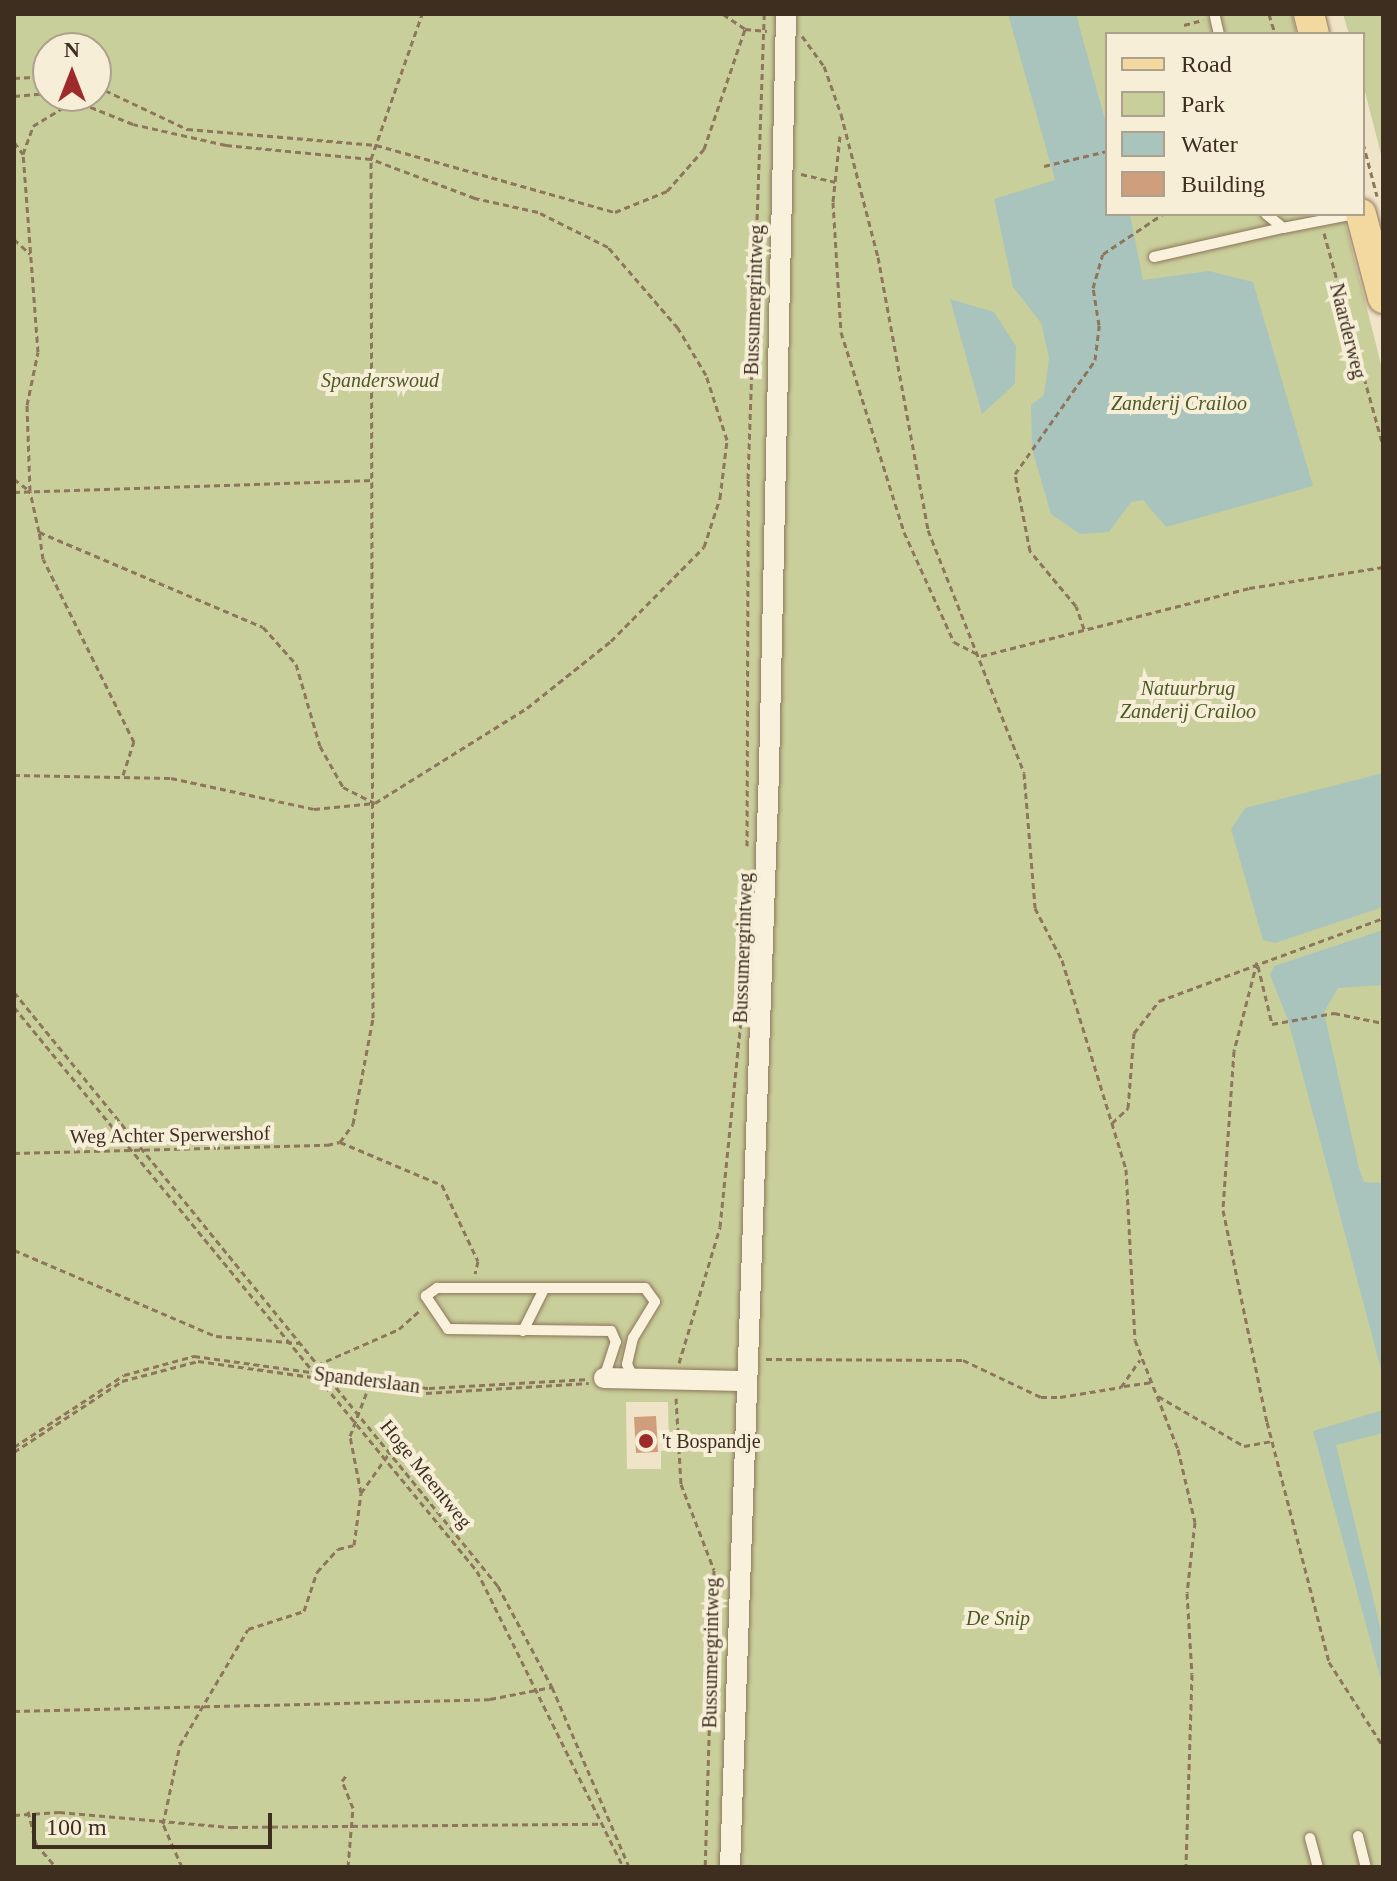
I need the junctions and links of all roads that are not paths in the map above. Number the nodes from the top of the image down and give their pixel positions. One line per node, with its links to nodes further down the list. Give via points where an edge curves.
1 (786, 14): 13 (street, Bussumergrintweg, via 769,770)
2 (1215, 17): 3 (lane)
3 (1219, 32)
4 (1365, 212): 9 (main road, Naarderweg)
5 (1268, 216): 7 (lane)
6 (1342, 216): 7 (lane)
7 (1283, 228): 8 (lane)
8 (1154, 257)
9 (1383, 298)
10 (544, 1289): 11 (lane); 11 (lane, via 437,1288 426,1296 448,1329); 14 (lane, via 651,1292 655,1302 627,1364)
11 (523, 1331): 12 (lane, via 611,1331 616,1342)
12 (604, 1380): 14 (street)
13 (742, 1381): 14 (street); 17 (street, Bussumergrintweg)
14 (635, 1382)
15 (1358, 1836): 19 (lane)
16 (1310, 1838): 18 (lane)
17 (730, 1867)
18 (1318, 1867)
19 (1366, 1867)

